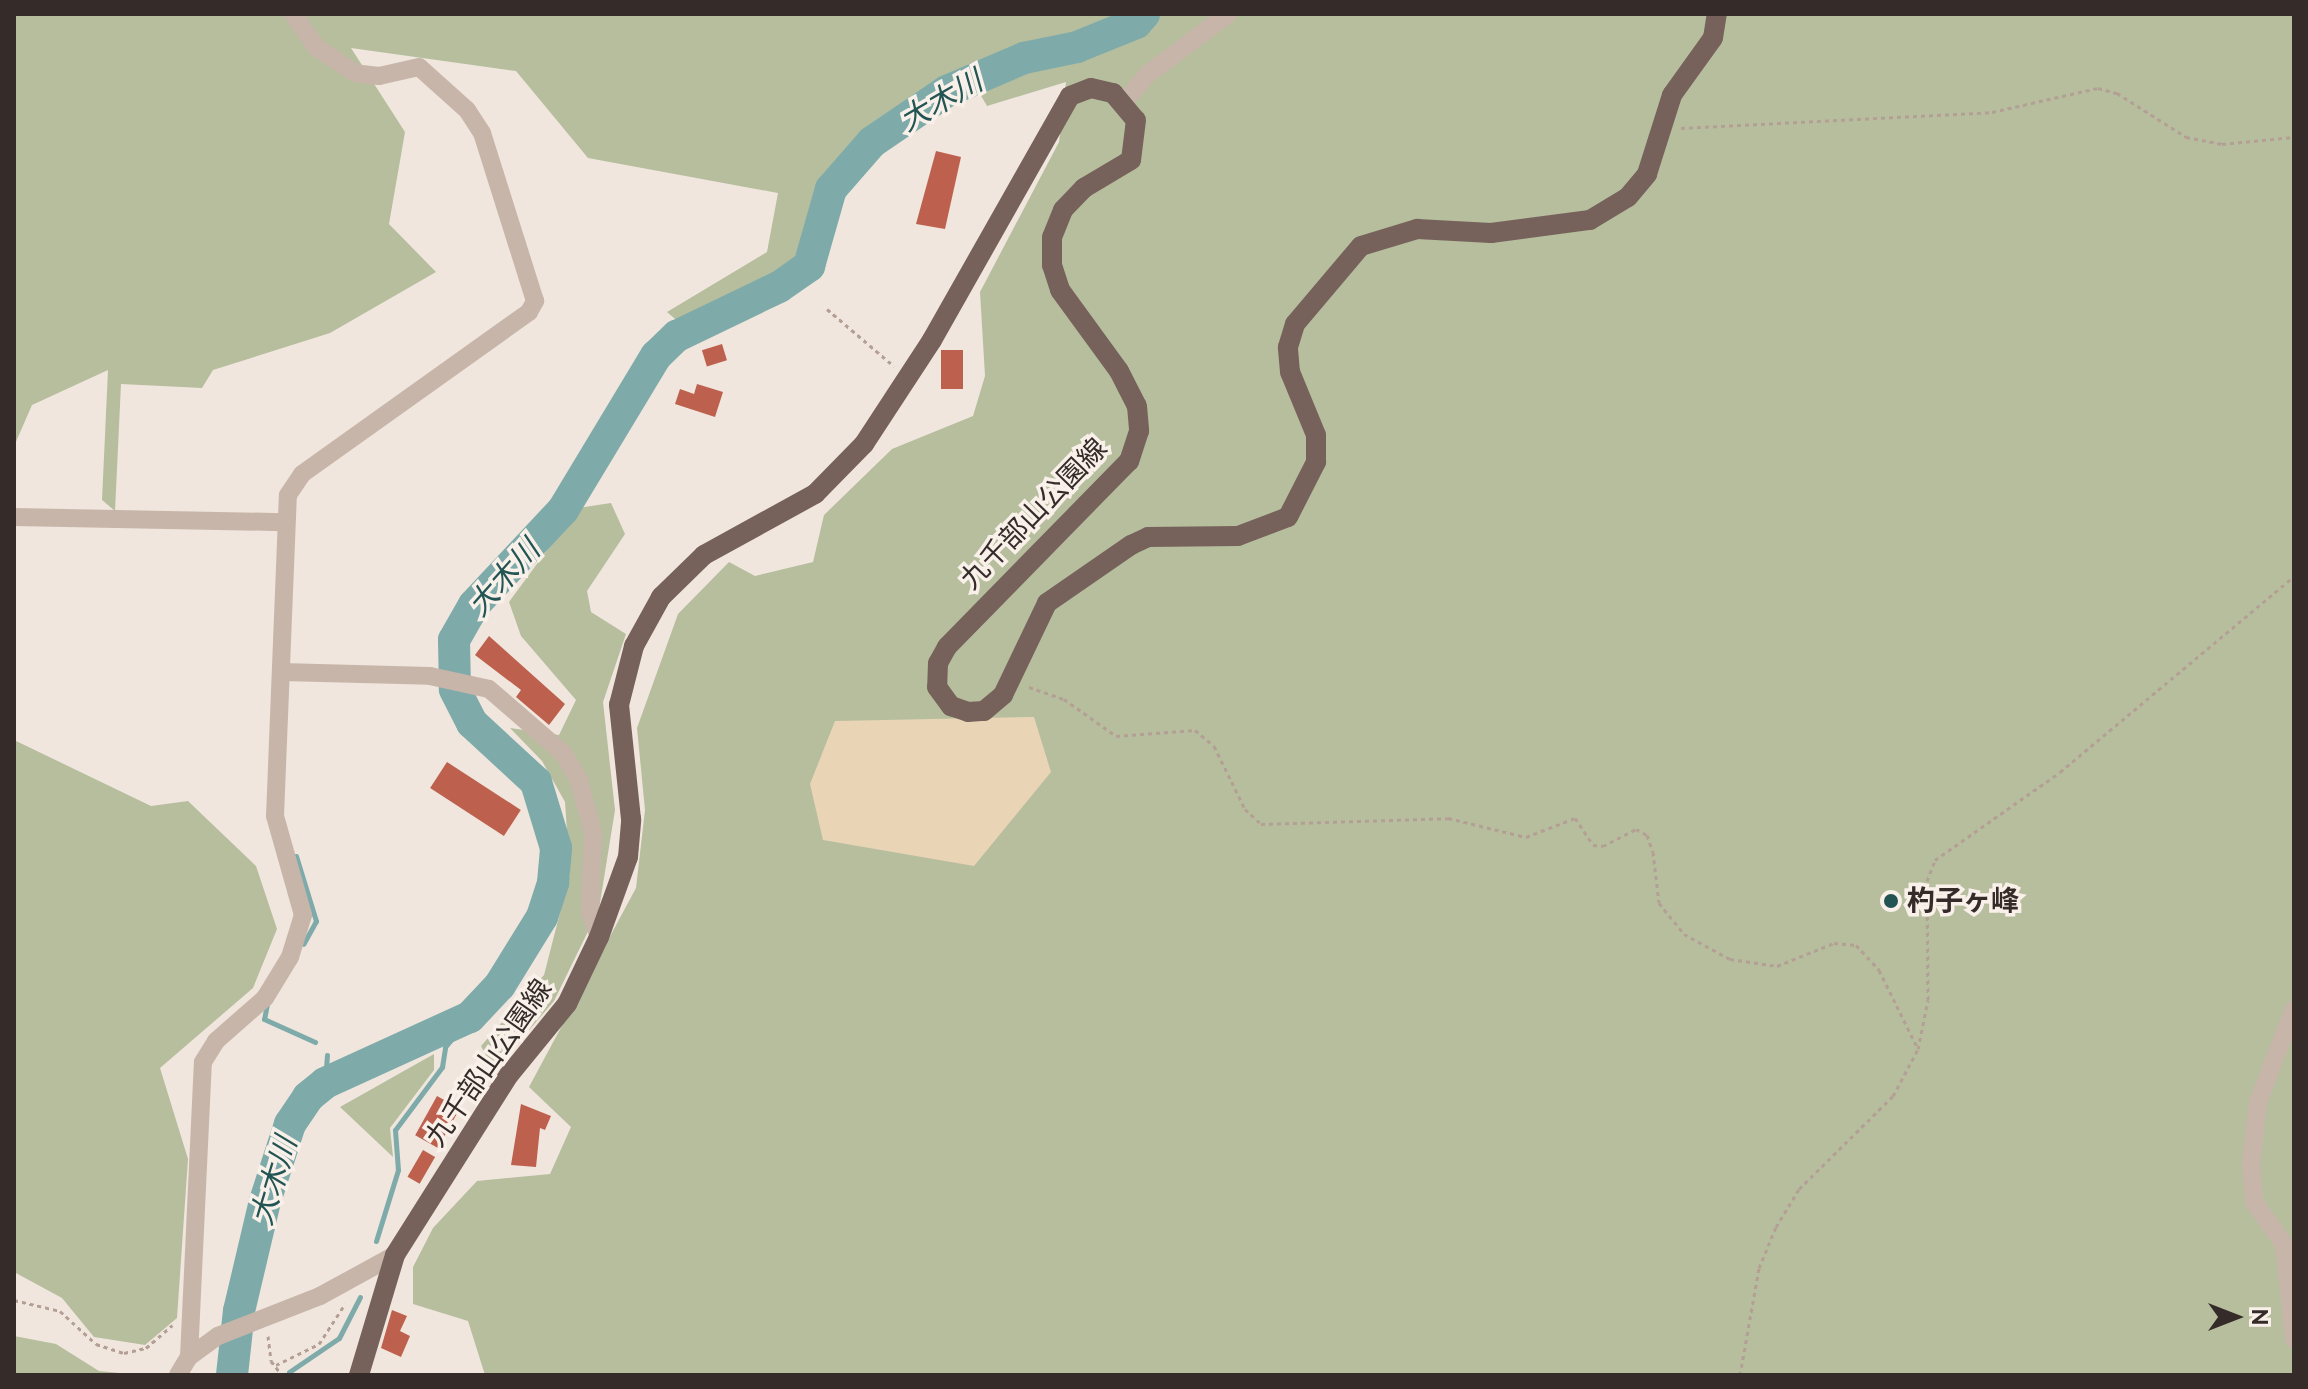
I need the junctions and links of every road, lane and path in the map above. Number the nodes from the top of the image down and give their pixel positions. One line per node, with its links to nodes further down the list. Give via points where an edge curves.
1 (293, 14): 10 (street, via 317,48 355,73 379,76 419,67 467,110 482,133 535,301 529,312 302,474 288,495)
2 (1228, 14): 4 (street, via 1147,75)
3 (1717, 14): 5 (main road, 九千部山公園線, via 1713,38 1672,95)
4 (1125, 101): 13 (main road, 九千部山公園線, via 1136,120 1131,160 1084,188 1063,210 1052,237 1052,265 1060,290 1119,371 1137,406 1139,431 1129,461 972,617 938,663 942,699 968,712 995,704); 14 (main road, 九千部山公園線, via 1091,88 1070,96 1055,114 1030,174 864,444 815,494 704,555 661,597 634,646 619,705 631,819 628,857)
5 (1658, 128): 6 (path, via 1992,112 2098,88 2117,93 2186,137 2222,144); 13 (main road, 九千部山公園線, via 1647,174 1628,197 1590,220 1491,233 1417,229 1361,246 1295,324 1288,347 1290,372 1316,435 1316,462 1288,517 1238,536 1148,537 1131,545 1047,603)
6 (2294, 137)
7 (827, 309): 8 (path, via 894,366)
8 (903, 355)
9 (14, 517): 10 (street)
10 (283, 522): 12 (street)
11 (2294, 576): 16 (path, via 2060,772 1935,860 1927,881 1928,1000)
12 (282, 672): 14 (street, via 430,676 475,684 563,753 579,780 593,833 590,911); 20 (street, via 275,816 303,915 290,957 265,998 216,1041 203,1062)
13 (1010, 681): 16 (path, via 1064,699 1116,736 1171,727 1195,730 1214,746 1245,809 1261,824 1448,818 1526,837 1575,818 1593,845 1603,846 1636,829 1647,835 1653,852 1659,903 1684,934 1730,959 1777,966 1834,943 1856,945 1879,970)
14 (599, 937): 17 (main road, 九千部山公園線, via 567,1004 509,1075)
15 (2294, 1009): 22 (street, via 2258,1102 2251,1164 2254,1202 2284,1244)
16 (1918, 1049): 28 (path, via 1893,1096 1799,1189 1776,1227 1759,1268)
17 (395, 1255): 18 (street); 27 (main road, 九千部山公園線)
18 (344, 1283): 21 (street); 24 (path, via 346,1299 333,1330 319,1344)
19 (14, 1300): 20 (path, via 60,1311 96,1344 124,1353 146,1348)
20 (190, 1309): 23 (street)
21 (271, 1315): 23 (street, via 218,1336); 24 (path, via 267,1344)
22 (2294, 1339)
23 (189, 1357): 25 (street)
24 (276, 1365): 26 (path)
25 (178, 1375)
26 (282, 1375)
27 (359, 1375)
28 (1740, 1375)

